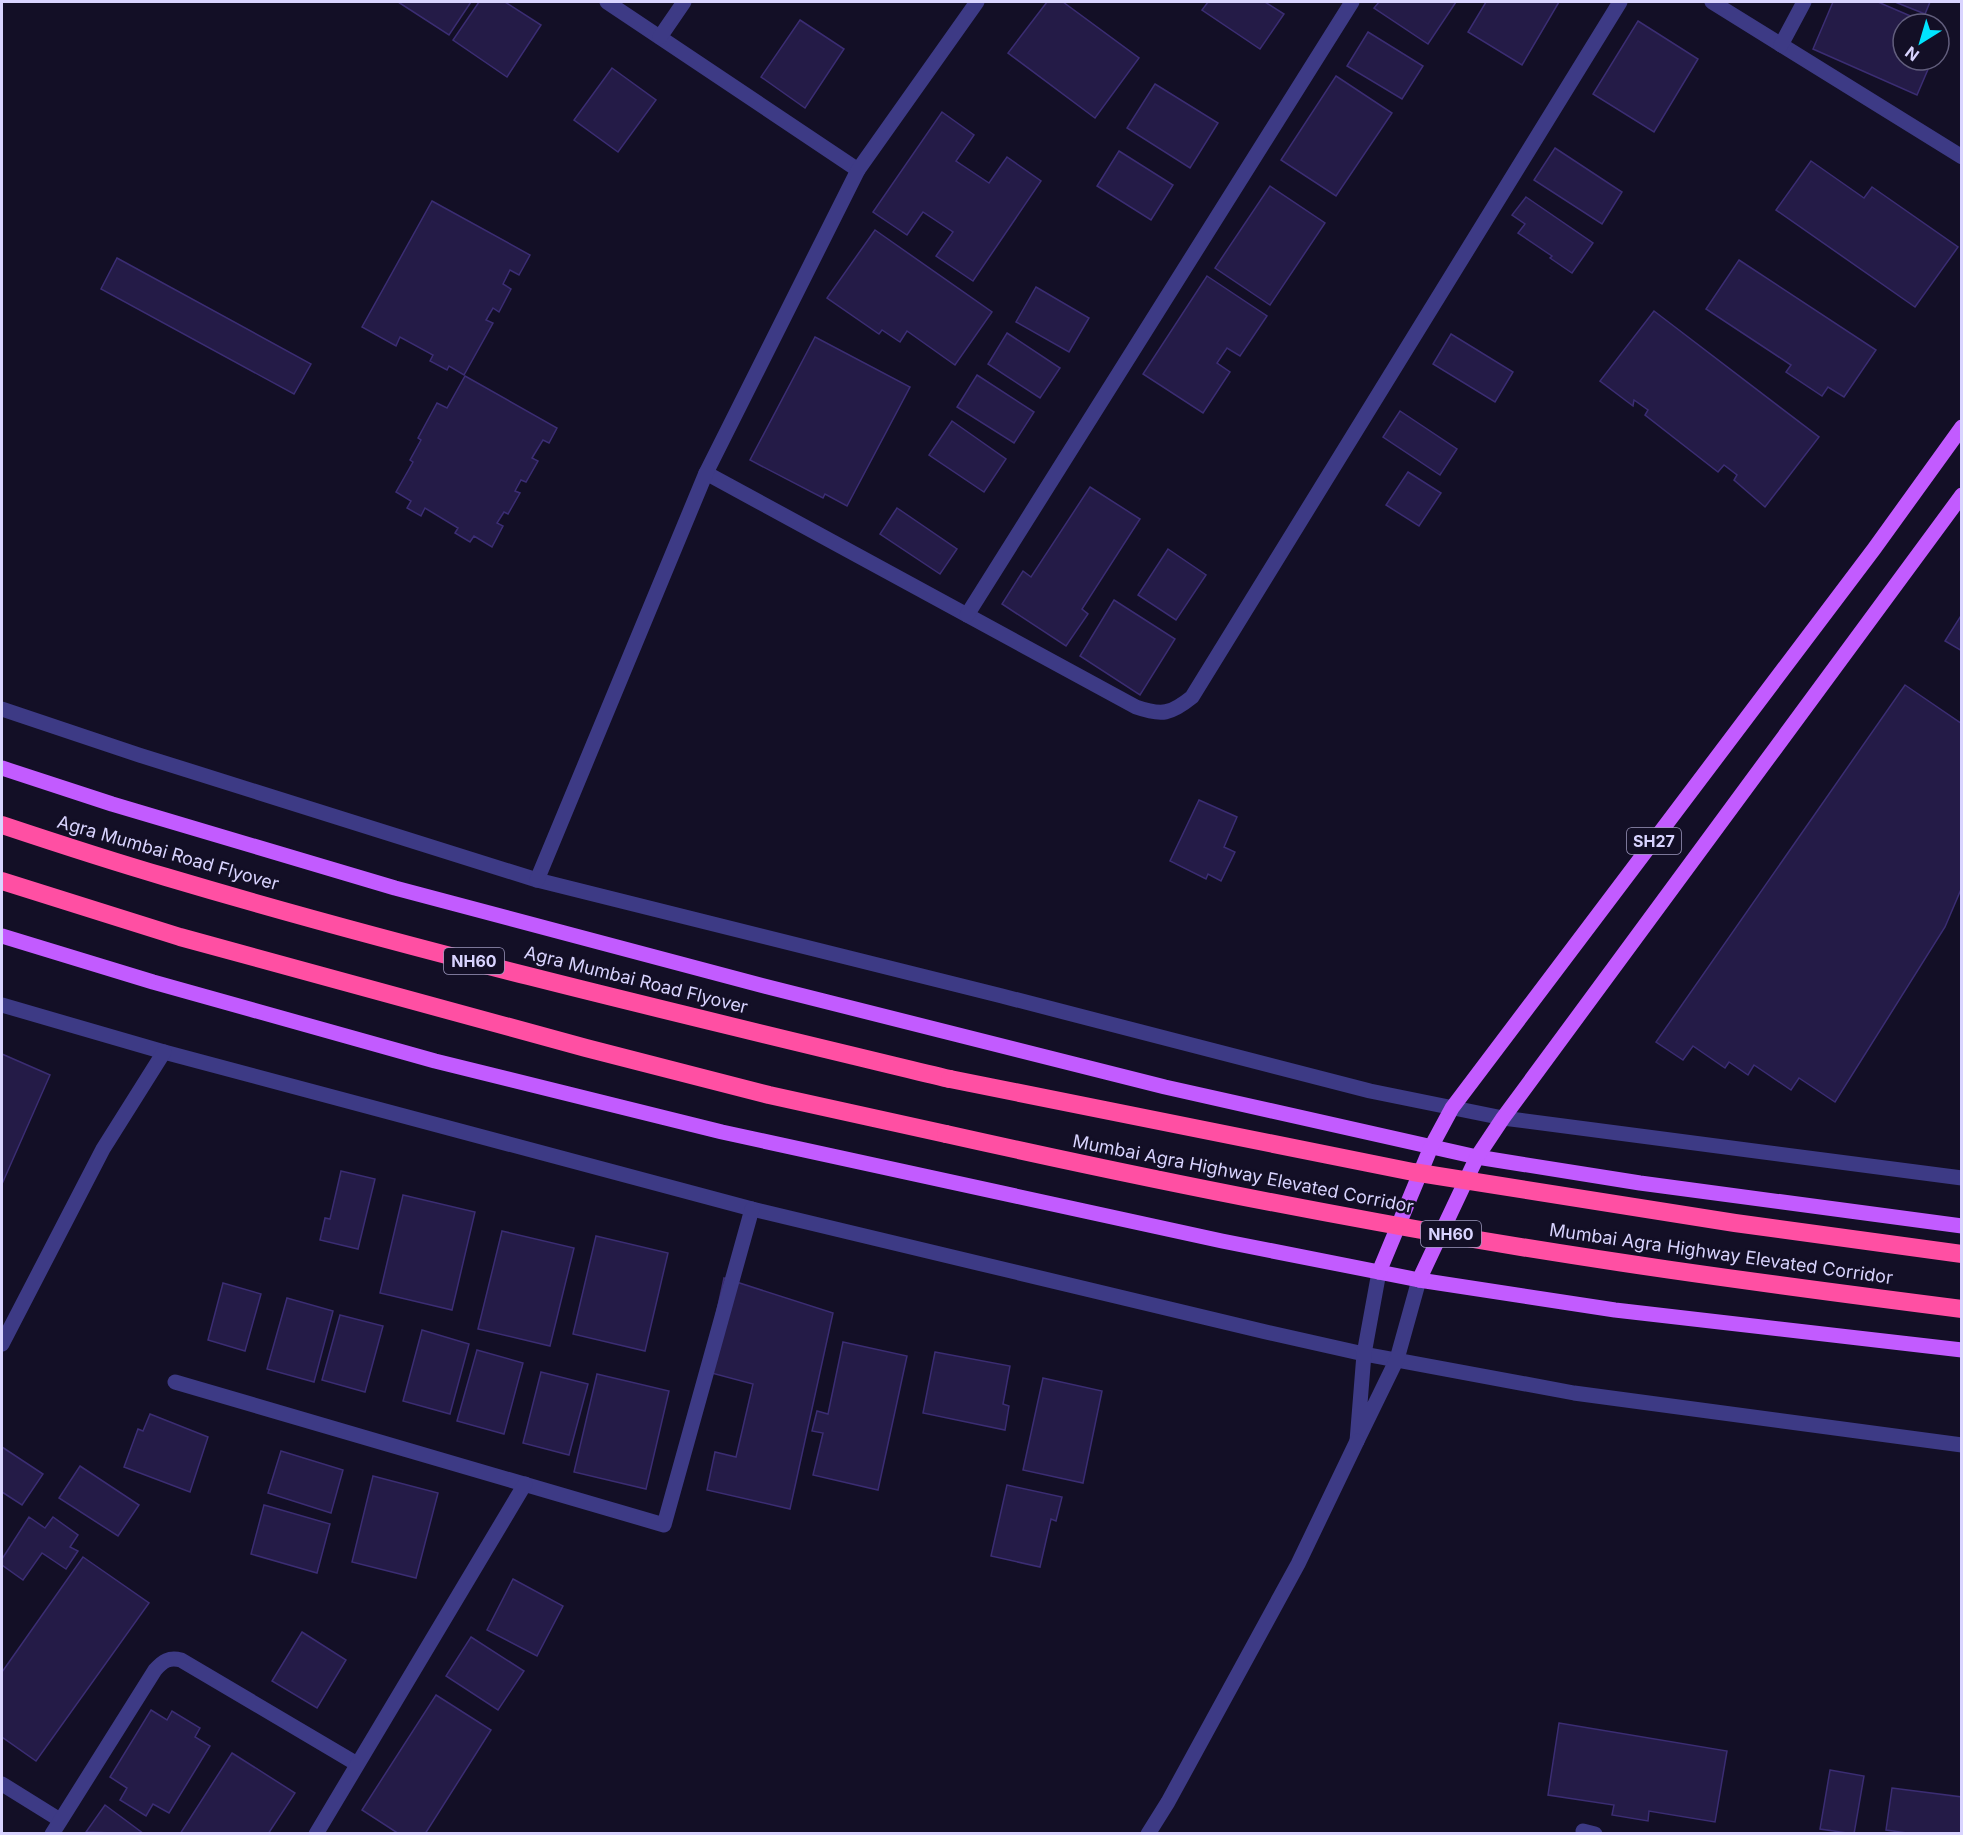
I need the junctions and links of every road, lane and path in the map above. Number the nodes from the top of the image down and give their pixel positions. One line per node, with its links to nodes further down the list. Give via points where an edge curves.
1 (607, 2): 8 (street)
2 (684, 2): 8 (street)
3 (977, 2): 11 (street)
4 (1352, 2): 15 (street)
5 (1620, 2): 15 (street, via 1191,697 1166,712 1136,707)
6 (1712, 2): 9 (street)
7 (1804, 2): 9 (street)
8 (660, 37): 11 (street)
9 (1781, 45): 10 (street)
10 (1962, 157)
11 (858, 171): 13 (street)
12 (1962, 427): 25 (main road, SH27)
13 (706, 473): 15 (street); 19 (street)
14 (1962, 495): 26 (main road, SH27)
15 (967, 615)
16 (2, 709): 19 (street)
17 (2, 768): 27 (main road, via 395,888 745,981 1165,1087)
18 (2, 825): 24 (highway, Agra Mumbai Road Flyover / NH60, via 167,877 385,938)
19 (537, 880): 25 (street, via 1370,1091)
20 (2, 881): 35 (highway, Mumbai Agra Highway Elevated Corridor / NH60, bridge, via 180,937 586,1048 769,1095 946,1134 1378,1222 1650,1267)
21 (2, 936): 33 (main road, via 435,1061 722,1132)
22 (2, 1005): 23 (street)
23 (164, 1052): 30 (street); 36 (street, via 103,1149)
24 (950, 1079): 32 (highway, Mumbai Agra Highway Elevated Corridor / NH60, bridge, via 1413,1172)
25 (1452, 1108): 26 (street); 27 (main road, SH27)
26 (1503, 1118): 28 (main road, SH27); 29 (street)
27 (1431, 1147): 28 (main road); 33 (main road, SH27)
28 (1477, 1157): 31 (main road); 34 (main road, SH27)
29 (1962, 1178)
30 (752, 1209): 38 (street); 43 (street, via 664,1525)
31 (1962, 1226)
32 (1962, 1254)
33 (1379, 1272): 34 (main road); 38 (street)
34 (1419, 1280): 37 (main road, via 1615,1310); 39 (street)
35 (1962, 1309)
36 (2, 1344)
37 (1962, 1350)
38 (1364, 1354): 39 (street); 41 (street)
39 (1397, 1359): 41 (street); 42 (street, via 1574,1393)
40 (176, 1382): 43 (street)
41 (1357, 1441): 49 (street, via 1298,1564)
42 (1962, 1445)
43 (525, 1484): 44 (street)
44 (357, 1764): 46 (street, via 173,1658 154,1670); 48 (street)
45 (2, 1784): 46 (street)
46 (60, 1820): 47 (street)
47 (52, 1833)
48 (316, 1833)
49 (1148, 1833)

